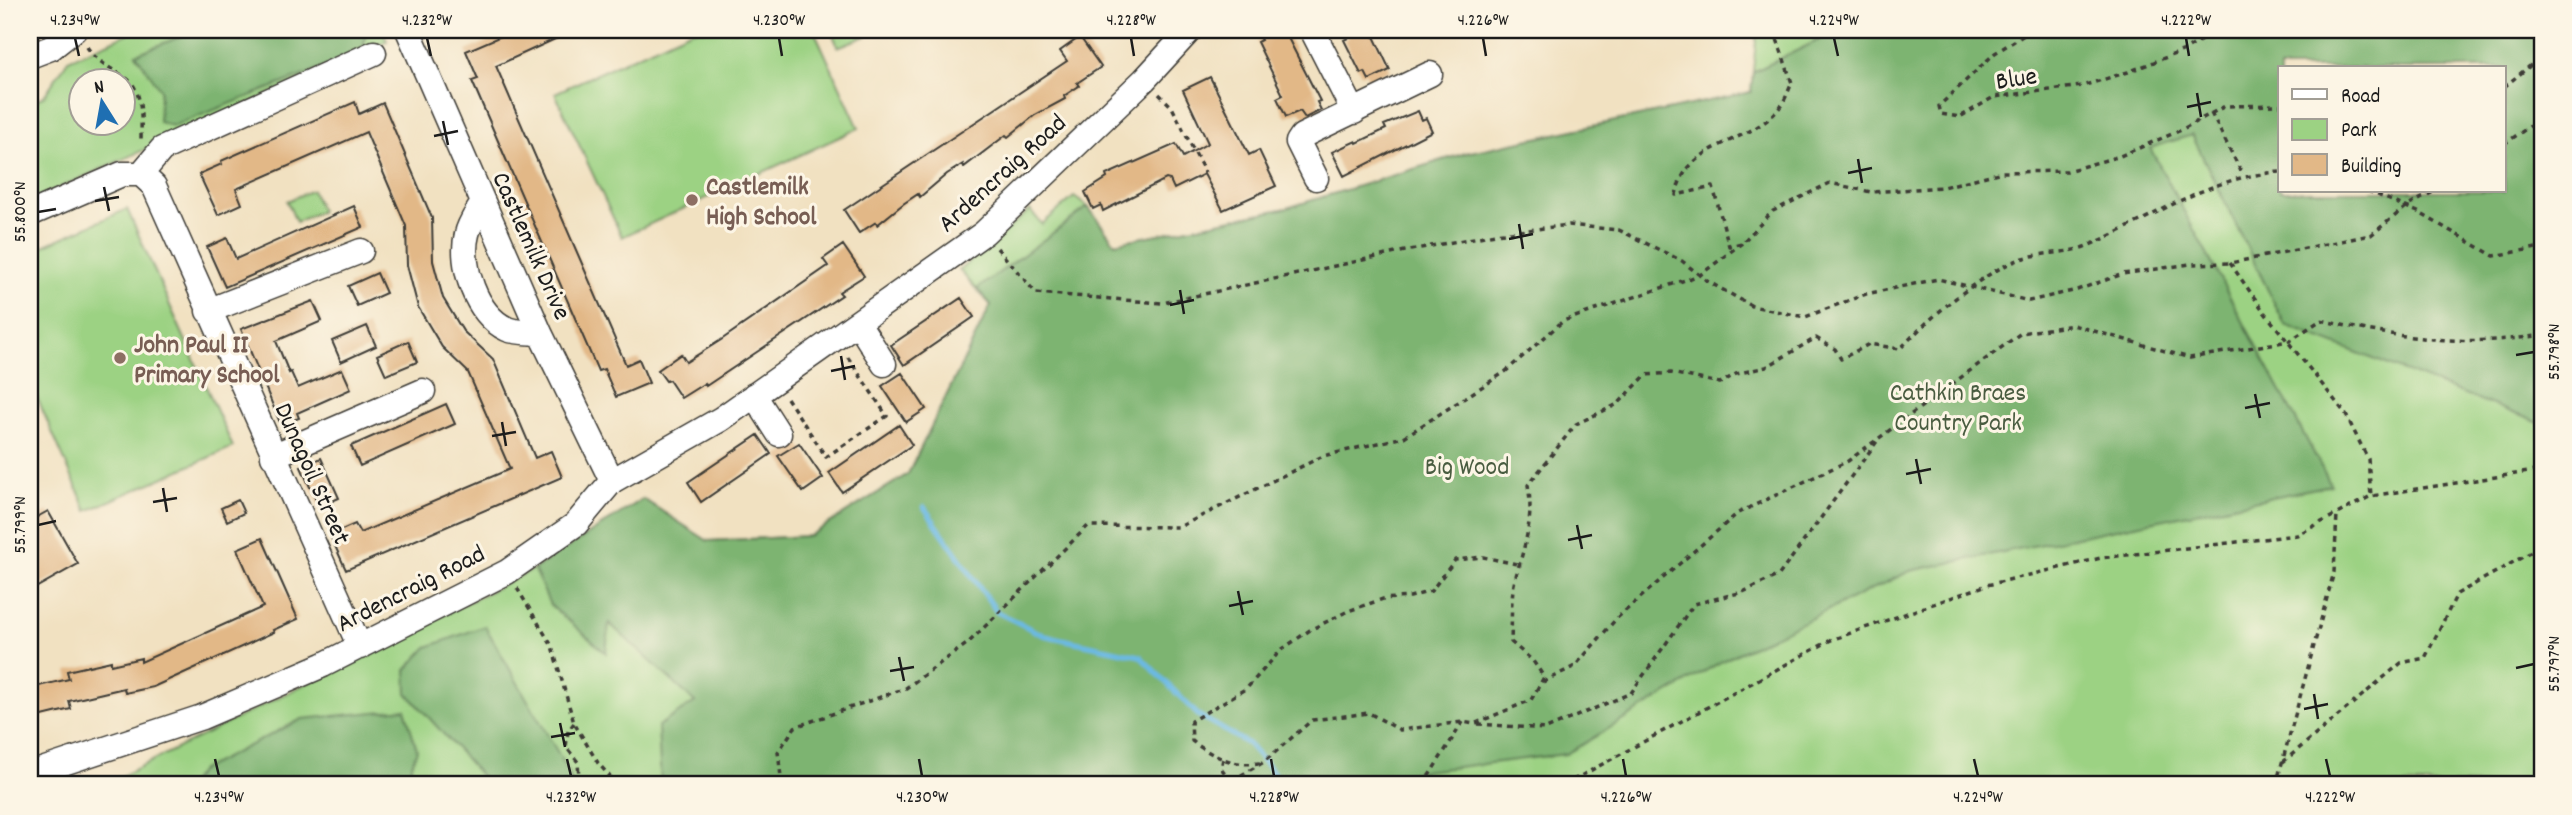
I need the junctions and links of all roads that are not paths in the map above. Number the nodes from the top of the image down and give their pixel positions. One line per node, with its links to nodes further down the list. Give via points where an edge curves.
1 (408, 30): 11 (street, Castlemilk Drive)
2 (1190, 30): 15 (street, Ardencraig Road, via 984,233)
3 (1312, 30): 8 (street)
4 (82, 32): 6 (street)
5 (374, 53): 9 (street, via 162,149)
6 (30, 56)
7 (1430, 74): 8 (street)
8 (1354, 112): 10 (street, via 1298,142)
9 (141, 174): 12 (street, via 122,174); 14 (street, Dunagoil Street, via 154,186)
10 (1316, 178)
11 (482, 204): 16 (street, Castlemilk Drive); 16 (street, via 467,232 464,256 472,285 487,312 508,330)
12 (30, 214)
13 (361, 251): 14 (street)
14 (208, 312): 21 (street, Dunagoil Street)
15 (858, 323): 17 (street); 19 (street, Ardencraig Road)
16 (540, 332): 22 (street, Castlemilk Drive)
17 (884, 364)
18 (422, 391): 21 (street)
19 (754, 395): 20 (street); 22 (street, Ardencraig Road)
20 (779, 434)
21 (273, 456): 23 (street, Dunagoil Street)
22 (612, 481): 23 (street, Ardencraig Road, via 576,524 506,572)
23 (360, 647): 24 (street, Ardencraig Road, via 202,717)
24 (30, 774)

